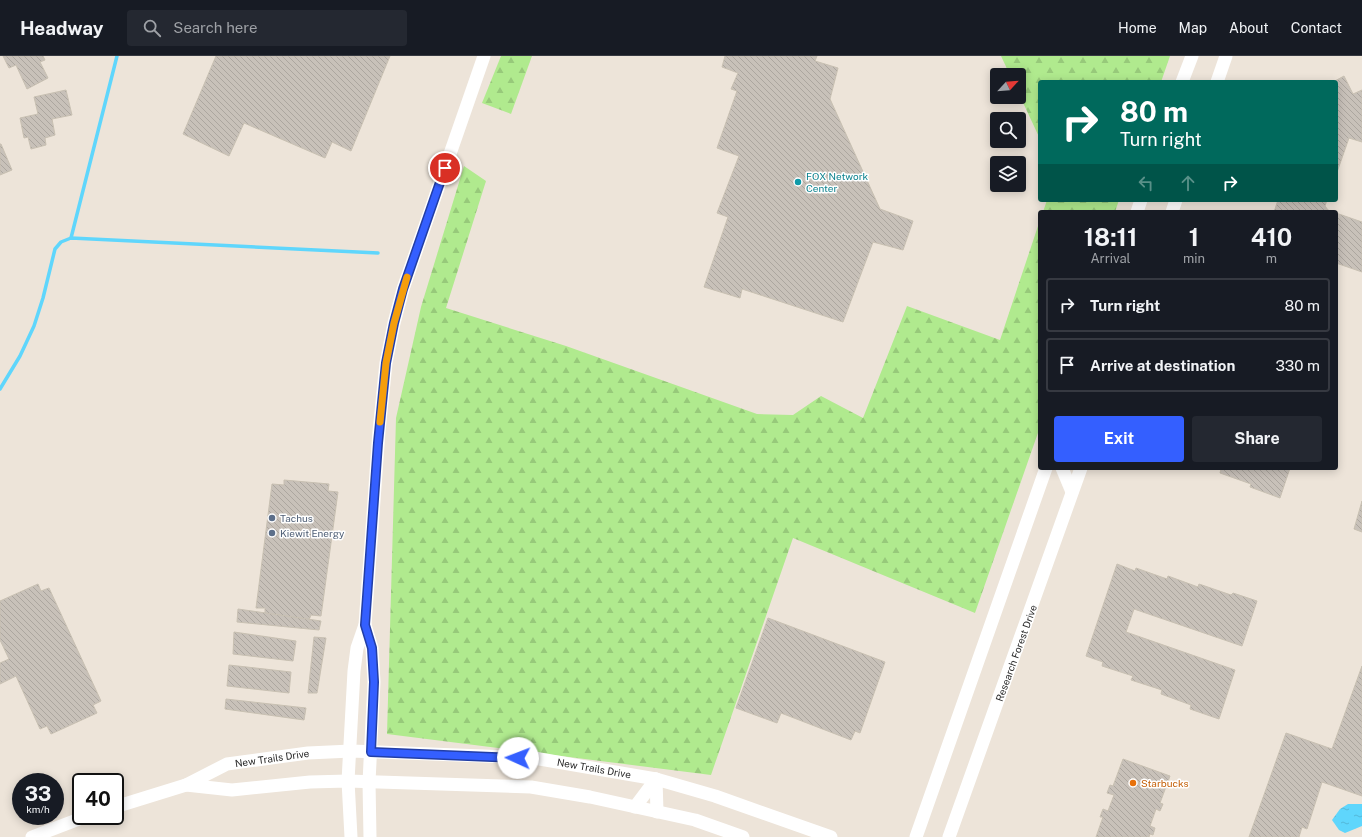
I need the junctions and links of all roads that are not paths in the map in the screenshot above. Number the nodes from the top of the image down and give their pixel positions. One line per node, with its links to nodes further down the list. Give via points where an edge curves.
1 (484, 56): 10 (street, via 403,289 394,323 386,363)
2 (1192, 56): 4 (street)
3 (1226, 56): 5 (street)
4 (1183, 80)
5 (1218, 80)
6 (1045, 470): 26 (street)
7 (1063, 470): 9 (street)
8 (1080, 470): 9 (street, Research Forest Drive)
9 (1072, 492): 27 (street, Research Forest Drive)
10 (365, 625): 11 (street, via 357,648 354,671); 12 (street, via 372,648 374,676)
11 (351, 751): 12 (street, New Trails Drive); 14 (street); 16 (street, New Trails Drive, via 308,753 227,764)
12 (371, 752): 13 (street, New Trails Drive, via 534,758); 15 (street)
13 (656, 779): 18 (street); 19 (street); 25 (street, New Trails Drive, via 715,796)
14 (348, 781): 15 (street, New Trails Drive); 16 (street, New Trails Drive, via 232,790); 22 (street)
15 (369, 782): 18 (street, New Trails Drive, via 531,787); 23 (street)
16 (186, 785): 17 (street, New Trails Drive)
17 (124, 804)
18 (636, 807): 19 (street, New Trails Drive)
19 (657, 812): 24 (street, New Trails Drive, via 695,820)
20 (72, 822): 21 (street)
21 (32, 837)
22 (351, 837)
23 (370, 837)
24 (743, 837)
25 (831, 837)
26 (916, 837)
27 (949, 837)

